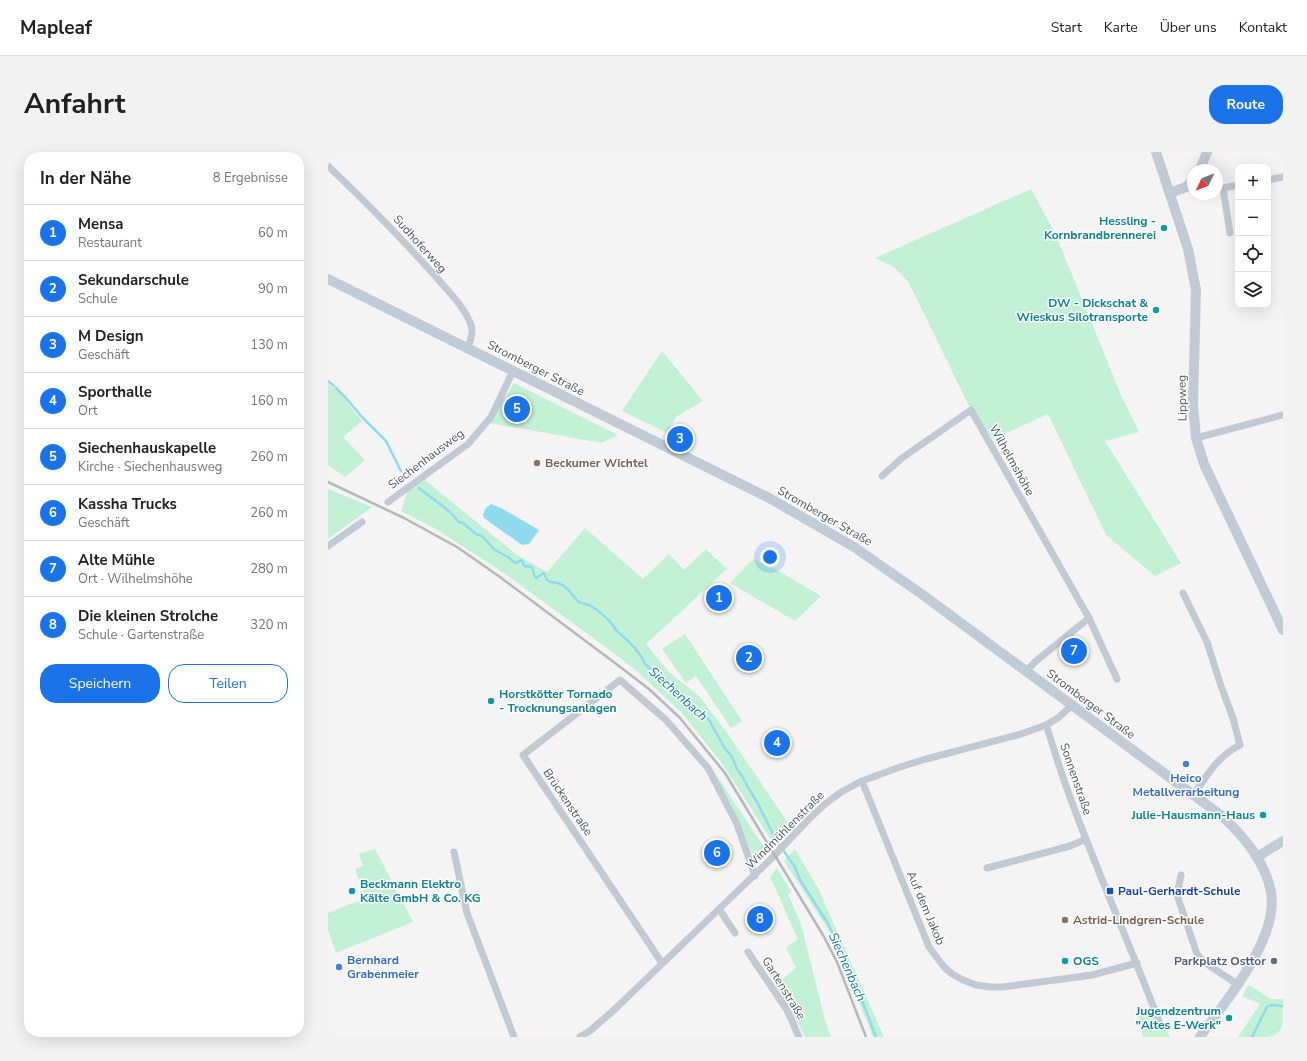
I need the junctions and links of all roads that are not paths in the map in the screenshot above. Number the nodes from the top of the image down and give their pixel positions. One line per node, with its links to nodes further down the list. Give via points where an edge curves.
1 (1156, 152): 9 (main road, Lippweg)
2 (1207, 152): 3 (main road)
3 (1202, 164)
4 (328, 166): 12 (street, Sudhoferweg, via 410,248 469,318 472,337)
5 (1283, 177): 6 (street)
6 (1271, 179)
7 (1187, 186): 9 (main road)
8 (1235, 186): 10 (street, via 1223,188)
9 (1170, 193): 15 (main road, Lippweg, via 1188,249 1196,290 1193,405)
10 (1230, 233)
11 (328, 279): 12 (main road, Stromberger Straße)
12 (467, 349): 13 (main road, Stromberger Straße)
13 (513, 371): 17 (street, Siechenhausweg, via 491,417 468,444); 23 (main road, Stromberger Straße, via 771,499 824,529 923,595)
14 (1283, 415): 15 (street)
15 (1196, 438): 22 (main road, Lippweg, via 1204,464)
16 (882, 476): 21 (street, Wilhelmshöhe, via 902,458 971,410)
17 (388, 502)
18 (362, 522): 19 (street)
19 (328, 546)
20 (1183, 593): 28 (street, via 1207,642 1240,745 1229,751 1210,770)
21 (1089, 618): 23 (street); 24 (street, Wilhelmshöhe)
22 (1283, 630)
23 (1025, 672): 25 (main road, Stromberger Straße)
24 (1117, 679)
25 (1071, 706): 26 (street, Windmühlenstraße); 28 (main road, Stromberger Straße)
26 (1046, 725): 27 (street, Windmühlenstraße, via 1022,734 926,759); 29 (street, Sonnenstraße)
27 (862, 781): 35 (street, Windmühlenstraße, via 824,805); 40 (street, Auf dem Jakob, via 929,947 952,974 976,985 1003,987 1092,975)
28 (1194, 794): 32 (main road, Stromberger Straße, via 1238,831)
29 (1086, 839): 33 (street, via 1070,846); 40 (street, Sonnenstraße)
30 (1283, 841): 32 (main road)
31 (454, 852): 43 (street, via 467,914)
32 (1257, 857): 41 (main road, Stromberger Straße, via 1271,893 1271,912 1257,955)
33 (987, 868)
34 (1182, 875): 41 (street, via 1177,894 1197,954 1204,962)
35 (755, 876): 36 (street, Windmühlenstraße); 39 (street, Brückenstraße, via 737,824 708,768 666,720 620,680 523,755)
36 (719, 909): 37 (street); 39 (street, Windmühlenstraße)
37 (735, 933)
38 (748, 952): 45 (street, Gartenstraße, via 787,1010)
39 (662, 963): 44 (street, Windmühlenstraße, via 616,1009)
40 (1137, 963): 42 (street, Sonnenstraße)
41 (1237, 984): 46 (main road, Stromberger Straße)
42 (1159, 1021)
43 (514, 1037)
44 (580, 1037)
45 (799, 1037)
46 (1200, 1037)

